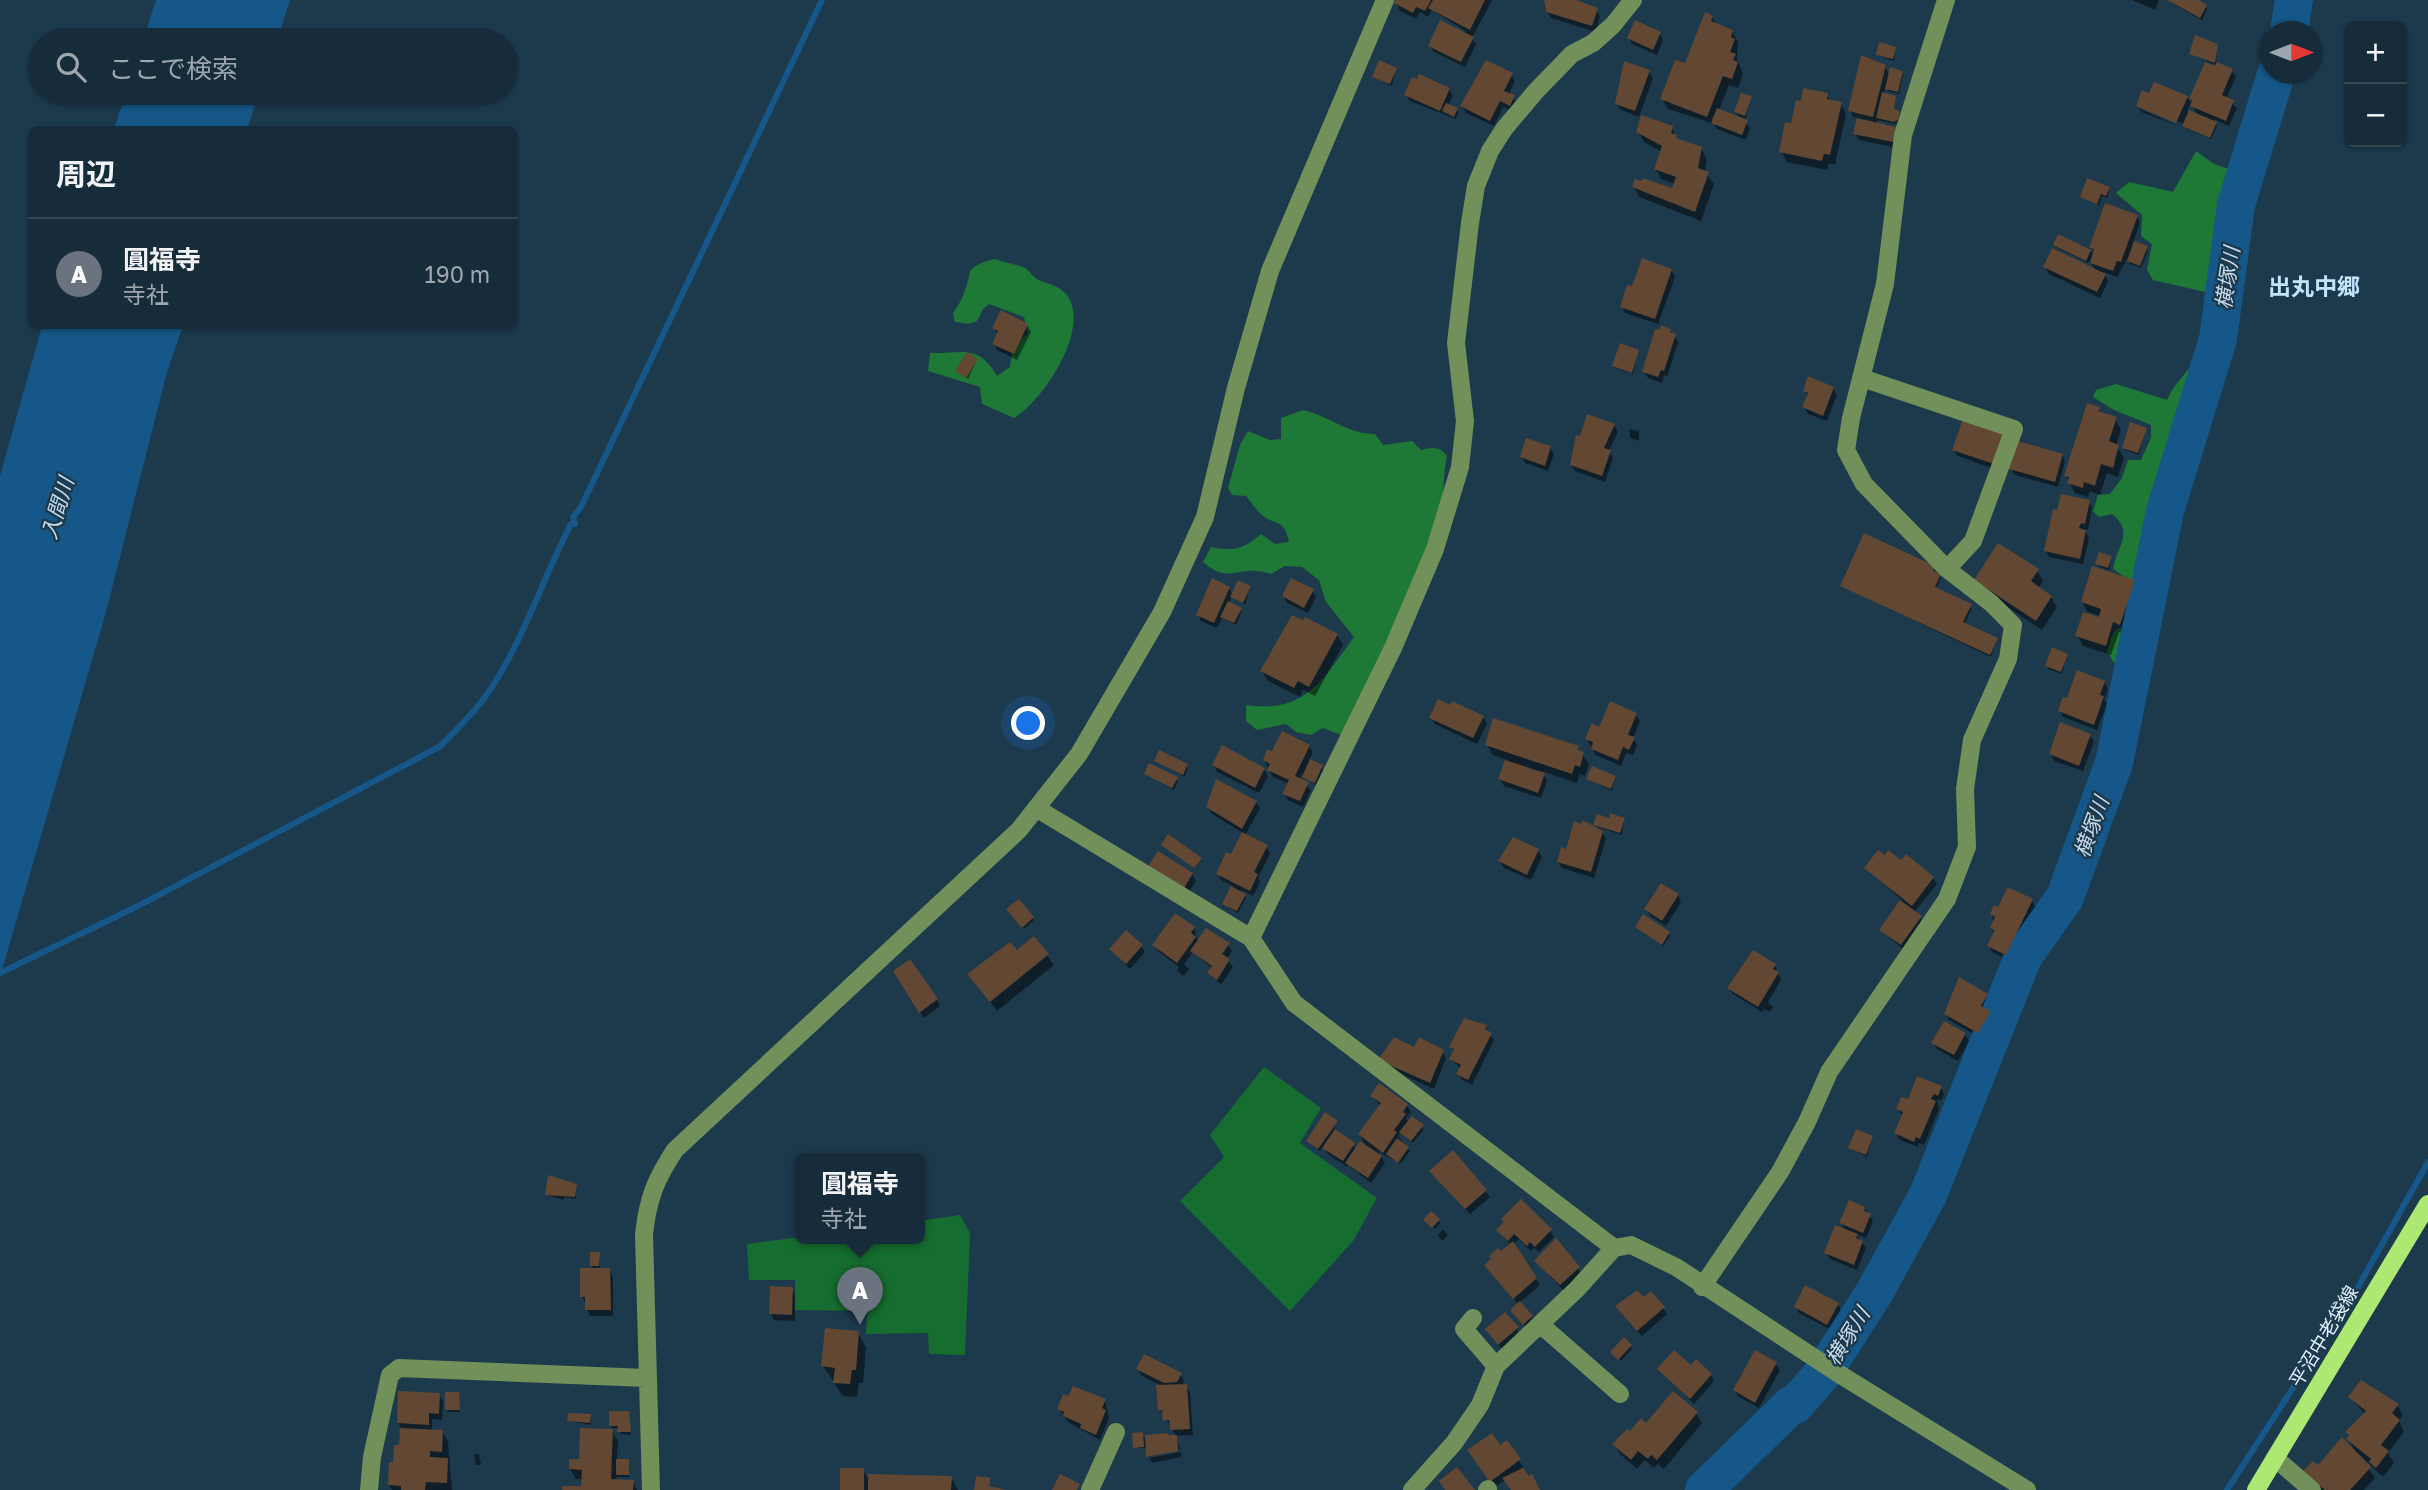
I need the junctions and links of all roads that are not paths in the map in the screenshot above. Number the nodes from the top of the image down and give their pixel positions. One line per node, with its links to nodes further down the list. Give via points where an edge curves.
1 (1385, 0): 6 (street, via 1270,271 1205,517 1162,612 1125,677 1079,754)
2 (1633, 0): 7 (street, via 1613,25 1573,54 1536,91 1490,151 1476,186 1455,343 1465,421 1456,479 1435,549 1393,648)
3 (1946, 0): 4 (street, via 1903,135 1885,284)
4 (1862, 378): 5 (street, via 1846,450 1864,484); 5 (street, via 2014,429 1973,541)
5 (1947, 569): 10 (street, via 2013,625 2008,659 1972,740 1965,789 1967,847 1947,899 1829,1072 1780,1172)
6 (1036, 808): 7 (street); 14 (street, via 1019,830 675,1150 660,1173 646,1212)
7 (1251, 939): 9 (street, via 1294,1003)
8 (2428, 1204): 17 (main road, 平沼中老袋線)
9 (1614, 1248): 10 (street, via 1631,1245 1645,1250); 12 (street)
10 (1702, 1287): 23 (street)
11 (1472, 1318): 13 (street, via 1464,1329)
12 (1541, 1325): 13 (street); 15 (street)
13 (1496, 1366): 18 (street, via 1480,1405)
14 (647, 1378): 19 (street, via 399,1368 390,1375); 20 (street)
15 (1620, 1394)
16 (1116, 1432): 21 (street)
17 (2275, 1458): 24 (main road, 平沼中老袋線); 25 (street)
18 (1432, 1483): 22 (street)
19 (369, 1490)
20 (651, 1490)
21 (1090, 1490)
22 (1412, 1490)
23 (2027, 1490)
24 (2256, 1490)
25 (2312, 1490)

